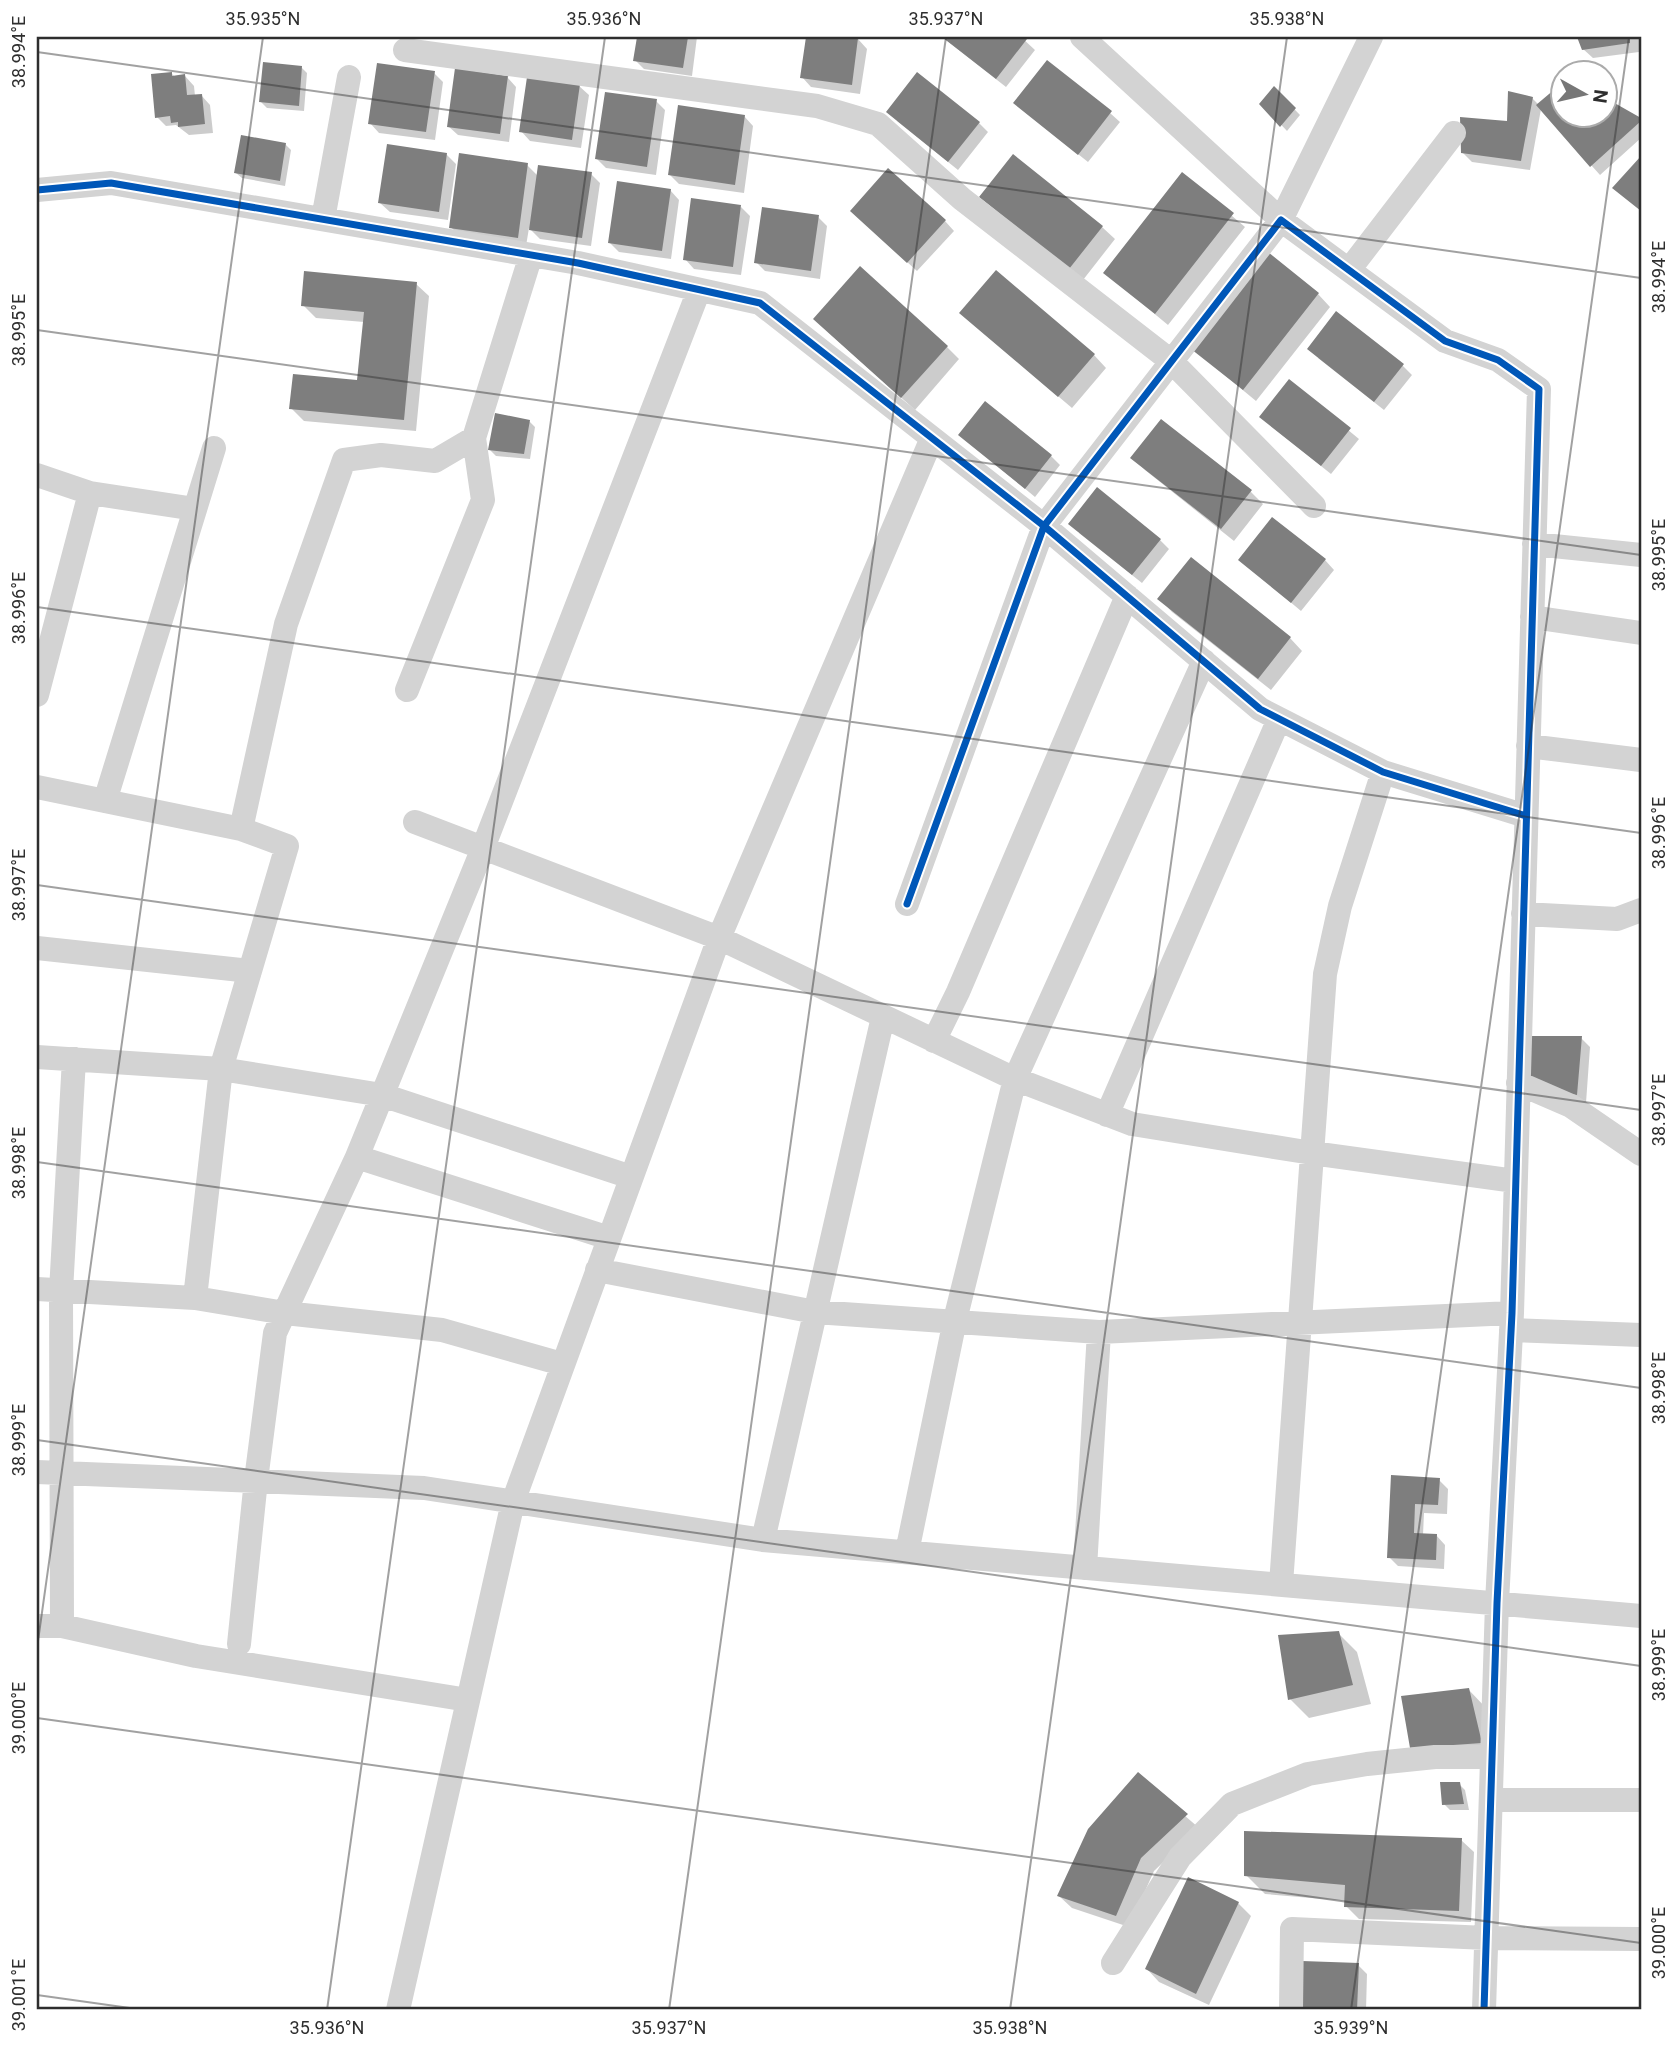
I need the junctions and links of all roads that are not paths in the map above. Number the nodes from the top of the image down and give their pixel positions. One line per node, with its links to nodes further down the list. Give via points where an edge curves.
1 (1082, 37): 8 (street)
2 (1371, 37): 8 (street)
3 (405, 50): 12 (street, via 817,106 878,124 962,200)
4 (349, 77): 7 (street)
5 (1454, 133): 10 (street)
6 (37, 190): 7 (street, via 111,183)
7 (323, 219): 9 (street)
8 (1281, 220): 10 (street); 12 (street)
9 (531, 255): 11 (street); 13 (street)
10 (1349, 270): 21 (street, via 1446,341 1498,360 1539,389)
11 (699, 290): 14 (street, via 760,303); 38 (street)
12 (1171, 362): 18 (street); 20 (street)
13 (474, 438): 27 (street, via 483,500); 37 (street, via 435,461 381,455 344,460 286,624)
14 (932, 438): 20 (street); 42 (street)
15 (214, 448): 19 (street)
16 (37, 475): 17 (street)
17 (90, 493): 19 (street); 28 (street)
18 (1314, 506)
19 (195, 509): 34 (street)
20 (1044, 526): 23 (street); 39 (street)
21 (1534, 544): 22 (street); 24 (street)
22 (1641, 555)
23 (1127, 596): 26 (street); 46 (street)
24 (1532, 617): 25 (street); 30 (street)
25 (1641, 633)
26 (1204, 661): 29 (street, via 1260,709); 50 (street)
27 (407, 690)
28 (37, 695)
29 (1279, 719): 32 (street); 53 (street)
30 (1528, 746): 31 (street); 35 (street)
31 (1641, 760)
32 (1383, 772): 35 (street); 54 (street, via 1340,906 1325,974)
33 (37, 787): 34 (street)
34 (105, 801): 37 (street)
35 (1526, 816): 41 (street)
36 (415, 822): 38 (street)
37 (241, 829): 44 (street, via 287,846)
38 (483, 848): 42 (street); 52 (street)
39 (907, 904)
40 (1641, 910): 41 (street, via 1617,919)
41 (1523, 914): 51 (street)
42 (719, 938): 45 (street); 57 (street)
43 (37, 948): 44 (street)
44 (250, 971): 49 (street)
45 (883, 1017): 46 (street); 64 (street)
46 (934, 1041): 50 (street)
47 (37, 1056): 48 (street)
48 (74, 1059): 49 (street); 61 (street)
49 (221, 1069): 52 (street); 62 (street)
50 (1015, 1079): 53 (street); 65 (street)
51 (1518, 1083): 55 (street, via 1571,1106); 58 (street)
52 (382, 1096): 56 (street); 57 (street)
53 (1107, 1115): 54 (street, via 1132,1124)
54 (1312, 1153): 58 (street); 67 (street)
55 (1641, 1154)
56 (357, 1157): 59 (street); 63 (street)
57 (631, 1177): 59 (street)
58 (1516, 1181): 66 (street)
59 (608, 1238): 60 (street)
60 (597, 1270): 64 (street); 70 (street)
61 (49, 1290): 62 (street); 71 (street)
62 (195, 1298): 63 (street)
63 (285, 1312): 70 (street, via 442,1330); 72 (street, via 275,1333)
64 (815, 1312): 65 (street); 74 (street)
65 (955, 1320): 68 (street); 75 (street)
66 (1511, 1322): 67 (street); 69 (street); 78 (street)
67 (1300, 1323): 68 (street); 77 (street)
68 (1099, 1332): 76 (street)
69 (1641, 1335)
70 (562, 1364): 73 (street)
71 (49, 1472): 72 (street); 81 (street)
72 (256, 1480): 73 (street, via 424,1488); 82 (street)
73 (513, 1502): 74 (street); 83 (street)
74 (763, 1540): 75 (street)
75 (907, 1552): 76 (street)
76 (1085, 1568): 77 (street)
77 (1281, 1584): 78 (street)
78 (1497, 1603): 79 (street); 84 (street)
79 (1641, 1616)
80 (37, 1626): 81 (street)
81 (62, 1626): 83 (street, via 196,1657)
82 (239, 1644)
83 (468, 1700): 90 (street)
84 (1492, 1757): 85 (street); 89 (street, via 1435,1757 1308,1774 1232,1804 1180,1857)
85 (1491, 1800): 86 (street); 87 (street)
86 (1641, 1800)
87 (1486, 1938): 88 (street); 91 (street, via 1292,1929); 92 (street)
88 (1641, 1939)
89 (1113, 1964)
90 (398, 2010)
91 (1291, 2010)
92 (1484, 2010)

